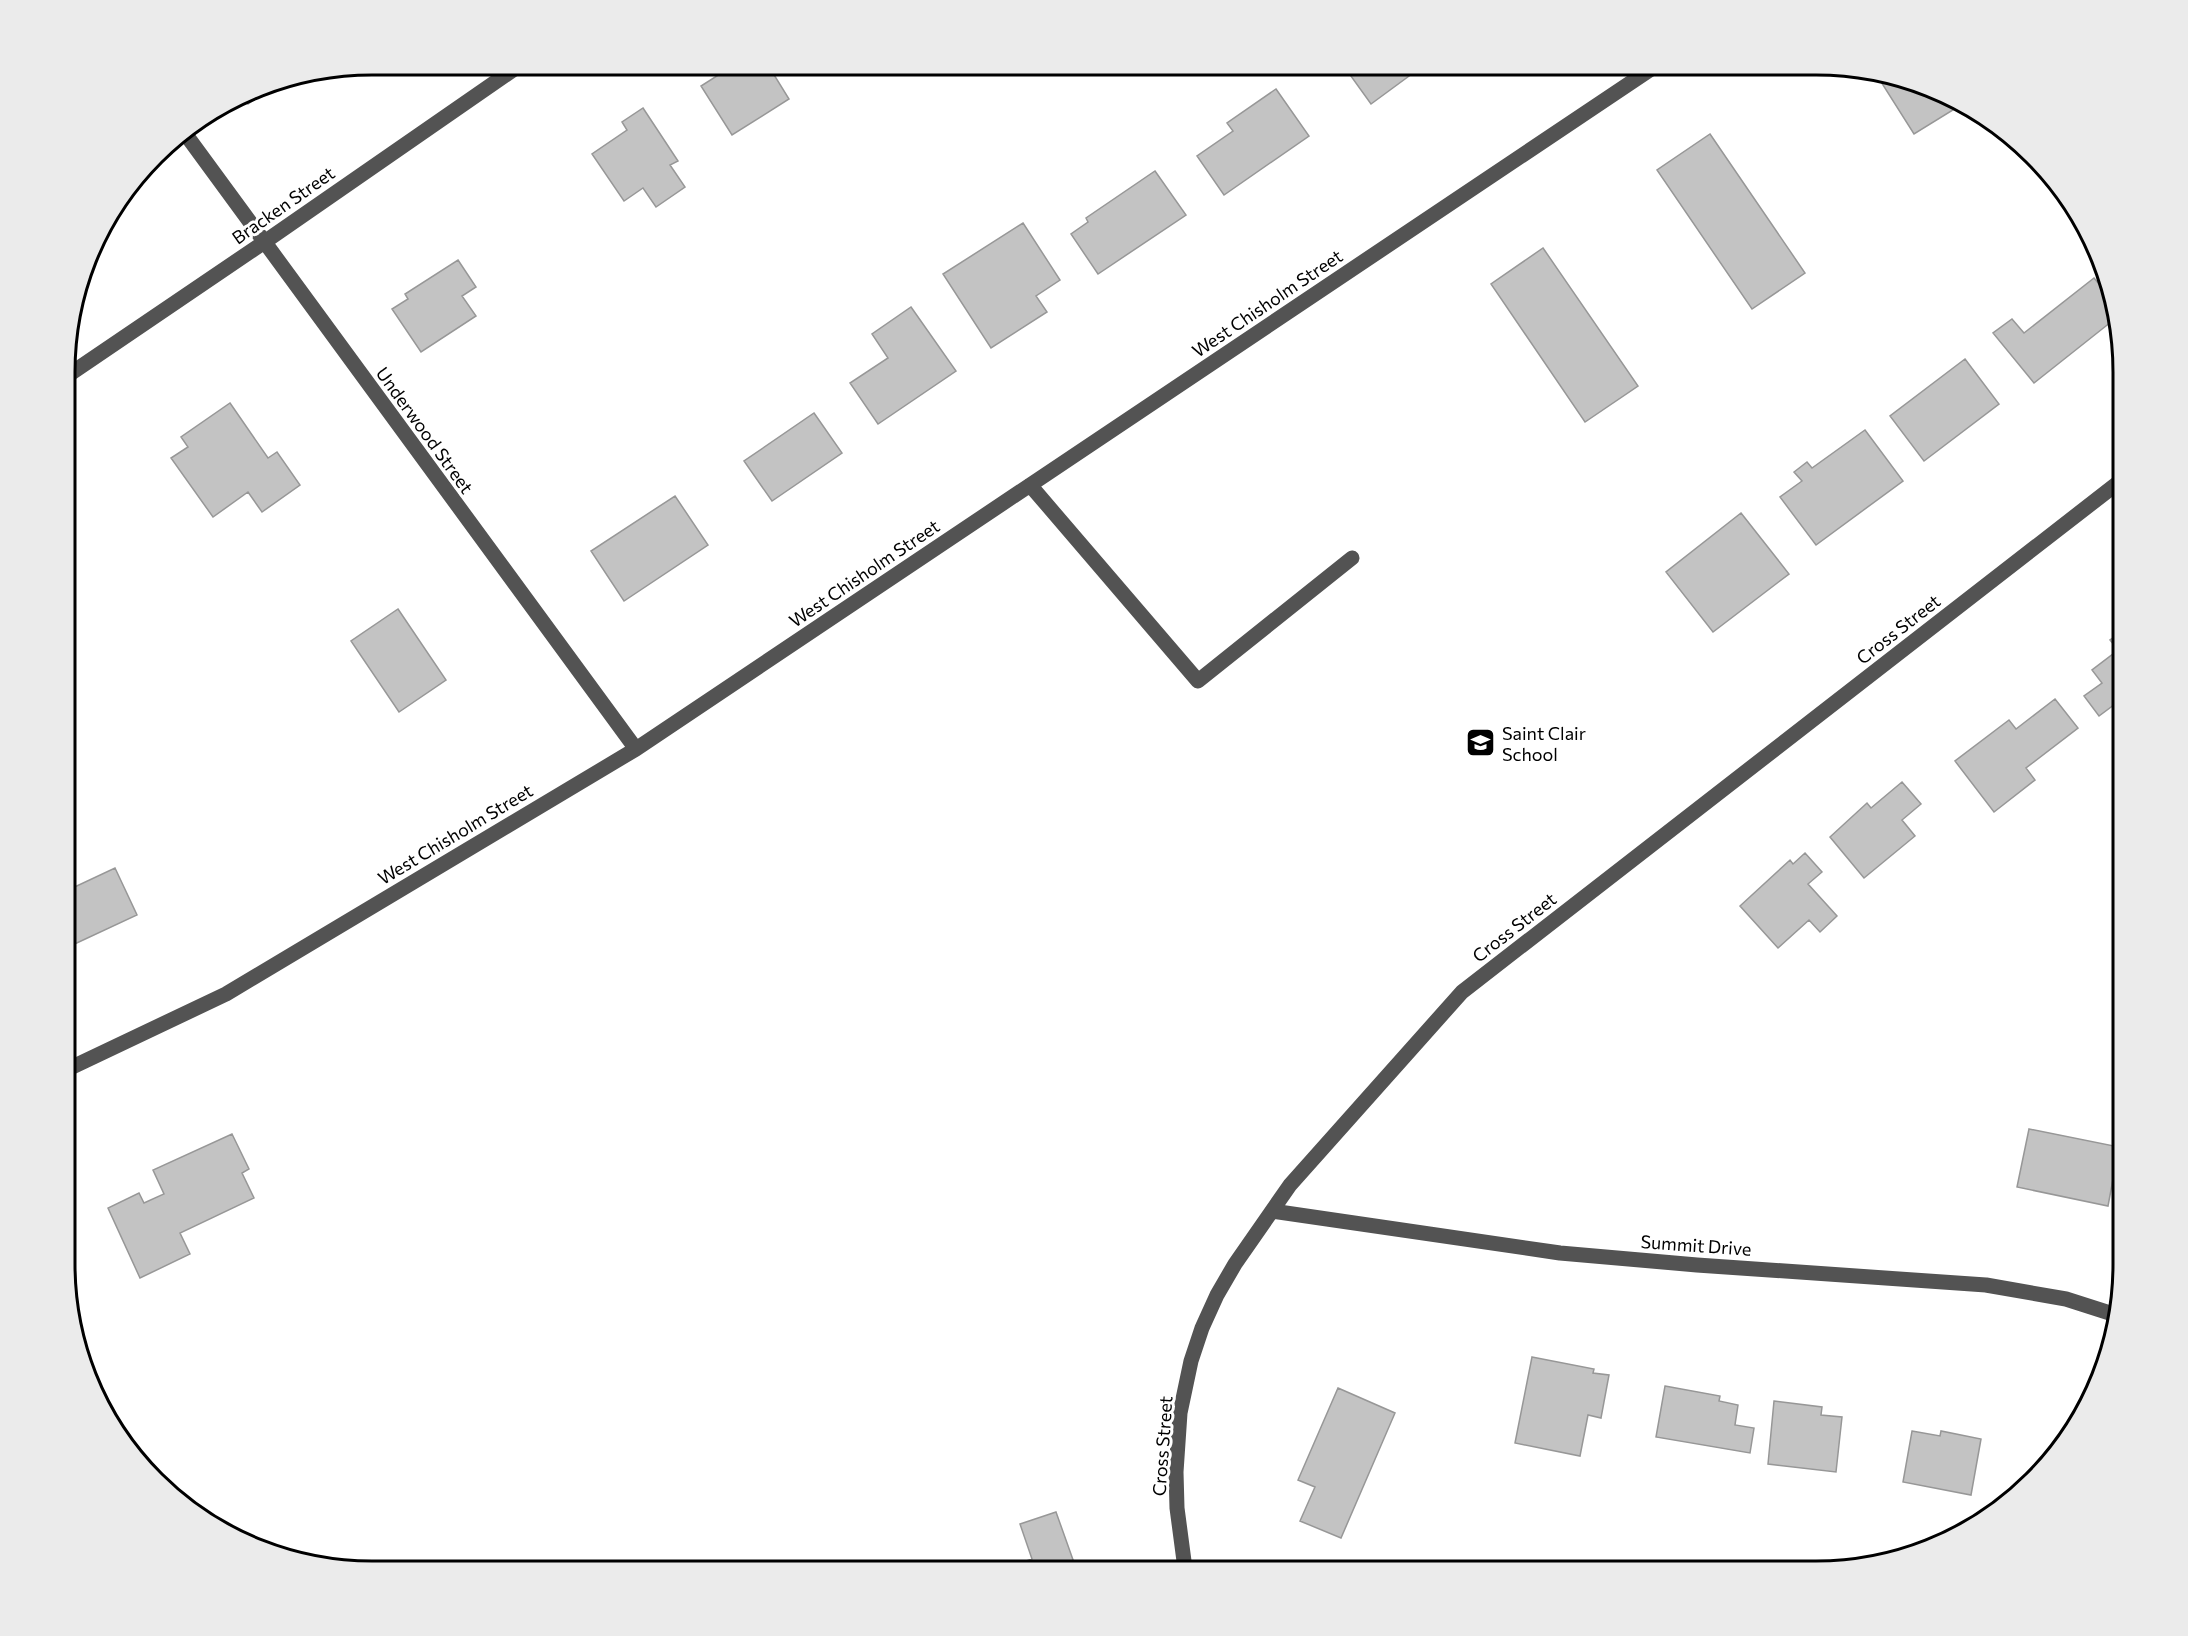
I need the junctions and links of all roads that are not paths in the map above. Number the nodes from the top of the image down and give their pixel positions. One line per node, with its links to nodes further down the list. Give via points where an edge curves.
1 (504, 75): 4 (street, Bracken Street)
2 (1642, 75): 6 (street, West Chisholm Street)
3 (188, 138): 4 (street, Underwood Street)
4 (263, 243): 5 (street, Bracken Street); 9 (street, Underwood Street)
5 (75, 371)
6 (1030, 485): 8 (street, via 1198,681); 9 (street, West Chisholm Street)
7 (2113, 487): 11 (street, Cross Street, via 1462,992 1290,1185)
8 (1352, 558)
9 (636, 749): 10 (street, West Chisholm Street, via 226,994)
10 (75, 1066)
11 (1272, 1211): 12 (street, Summit Drive, via 1560,1253 1986,1285 2066,1299); 13 (street, Cross Street, via 1217,1295 1191,1361 1180,1413 1176,1472)
12 (2108, 1313)
13 (1184, 1561)

